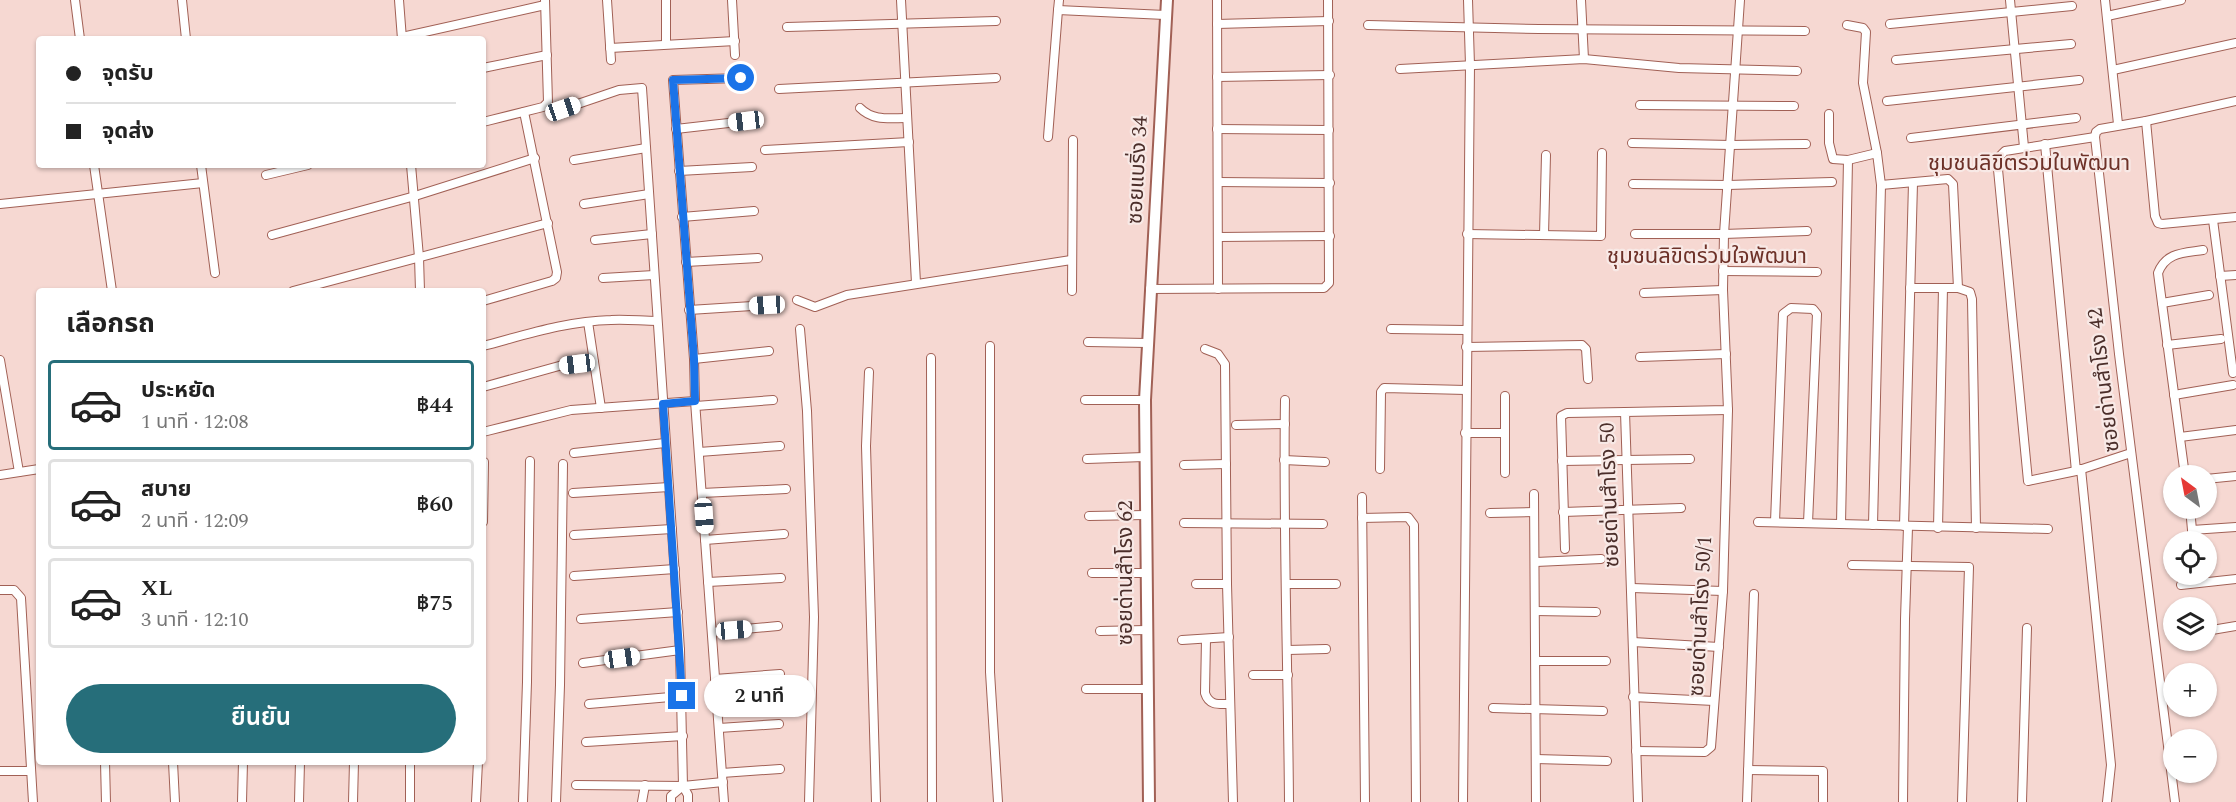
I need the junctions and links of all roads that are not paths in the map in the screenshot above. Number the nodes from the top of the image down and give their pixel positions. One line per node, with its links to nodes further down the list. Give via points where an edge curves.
1 (75, 0): 36 (street)
2 (182, 0): 37 (street)
3 (399, 0): 38 (street)
4 (607, 0): 44 (street)
5 (666, 0): 42 (street)
6 (732, 0): 40 (street)
7 (901, 0): 26 (street)
8 (1059, 0): 20 (street)
9 (1167, 0): 22 (street, ซอยแบริ่ง 34)
10 (1217, 0): 27 (street)
11 (1328, 0): 25 (street)
12 (1468, 0): 31 (street)
13 (1581, 0): 33 (street)
14 (1740, 0): 34 (street)
15 (2010, 0): 21 (street)
16 (2105, 0): 23 (street)
17 (2181, 0): 23 (street)
18 (545, 2): 39 (street); 46 (street)
19 (2072, 6): 21 (street)
20 (1058, 10): 22 (street); 84 (street)
21 (2011, 13): 28 (street); 45 (street)
22 (1166, 15): 156 (street, ซอยแบริ่ง 34)
23 (2107, 16): 55 (street)
24 (996, 21): 26 (street)
25 (1329, 21): 27 (street); 57 (street)
26 (903, 24): 32 (street); 62 (street)
27 (1217, 24): 58 (street)
28 (1890, 24)
29 (1368, 25): 31 (street)
30 (1847, 25): 97 (street, via 1866,32 1863,83)
31 (1468, 26): 33 (street); 51 (street)
32 (787, 27)
33 (1582, 29): 34 (street); 48 (street)
34 (1738, 31): 35 (street); 54 (street)
35 (1805, 31)
36 (80, 36)
37 (186, 36)
38 (402, 36)
39 (410, 36)
40 (735, 41): 42 (street); 47 (street)
41 (2236, 43): 55 (street)
42 (666, 44): 44 (street)
43 (2071, 44): 45 (street)
44 (610, 48): 49 (street)
45 (2014, 50): 50 (street); 63 (street)
46 (547, 55): 52 (street); 72 (street, via 548,102)
47 (735, 55)
48 (1584, 59): 51 (street); 54 (street)
49 (611, 60)
50 (1896, 60)
51 (1470, 65): 53 (street); 129 (street)
52 (486, 68)
53 (1400, 69)
54 (1735, 69): 56 (street); 68 (street)
55 (2113, 70): 80 (street)
56 (1797, 71)
57 (1330, 75): 58 (street); 83 (street)
58 (1217, 76): 82 (street)
59 (741, 78): 81 (street, via 673,80)
60 (996, 78): 62 (street)
61 (2079, 80): 63 (street)
62 (904, 84): 64 (street); 74 (street)
63 (2018, 87): 65 (street); 79 (street)
64 (779, 89)
65 (1887, 101)
66 (2236, 101): 78 (street)
67 (1640, 105): 68 (street)
68 (1733, 105): 69 (street); 92 (street)
69 (1794, 106)
70 (860, 108): 74 (street, via 874,118)
71 (563, 109): 94 (street, via 619,90 642,88)
72 (524, 112): 76 (street); 99 (street)
73 (1829, 114): 101 (street, via 1832,158)
74 (906, 118): 88 (street)
75 (2076, 118): 79 (street)
76 (486, 121)
77 (746, 121): 81 (street)
78 (2146, 121): 80 (street); 125 (street, via 2156,220 2162,224)
79 (2022, 124): 86 (street); 93 (street)
80 (2118, 124): 85 (street, via 2100,129)
81 (676, 129): 107 (street)
82 (1217, 129): 83 (street); 109 (street)
83 (1329, 130): 112 (street)
84 (1048, 137)
85 (2094, 137): 91 (street); 215 (street, ซอยด่านสำโรง 42)
86 (1911, 138)
87 (1073, 140): 140 (street)
88 (909, 142): 95 (street); 149 (street)
89 (1632, 143): 92 (street)
90 (1806, 144): 92 (street)
91 (2045, 144): 93 (street); 230 (street)
92 (1731, 146): 115 (street)
93 (2024, 147): 230 (street, via 2005,151 1997,159 2028,481)
94 (646, 148): 100 (street); 118 (street)
95 (765, 150)
96 (1602, 153): 133 (street, via 1601,236)
97 (1877, 153): 101 (street); 116 (street)
98 (1546, 155): 133 (street)
99 (535, 158): 119 (street); 126 (street)
100 (574, 160)
101 (1848, 160): 258 (street)
102 (752, 167): 107 (street)
103 (94, 168): 117 (street)
104 (201, 168): 111 (street)
105 (295, 168): 108 (street)
106 (411, 168): 119 (street)
107 (679, 171): 123 (street)
108 (266, 175)
109 (1218, 182): 112 (street); 135 (street)
110 (1832, 182): 115 (street)
111 (203, 183): 117 (street); 144 (street)
112 (1330, 183): 134 (street)
113 (1913, 183): 116 (street); 153 (street); 155 (street, via 1948,179 1953,184)
114 (1633, 184): 115 (street)
115 (1728, 185): 131 (street)
116 (1881, 185): 259 (street)
117 (97, 193): 120 (street); 150 (street)
118 (649, 194): 121 (street); 128 (street)
119 (415, 196): 132 (street); 138 (street)
120 (0, 204)
121 (584, 204)
122 (754, 211): 123 (street)
123 (682, 217): 141 (street)
124 (2236, 217): 125 (street)
125 (2213, 220): 147 (street)
126 (548, 223): 138 (street); 162 (street, via 556,278)
127 (1807, 231): 131 (street)
128 (652, 234): 136 (street); 146 (street)
129 (1467, 234): 133 (street); 171 (street)
130 (1635, 234): 131 (street)
131 (1724, 234): 142 (street)
132 (272, 235)
133 (1544, 235)
134 (1330, 236): 135 (street); 157 (street, via 1330,280 1324,288)
135 (1219, 237): 157 (street)
136 (595, 240)
137 (2204, 250): 164 (street, via 2172,255 2165,260 2158,273)
138 (419, 257): 151 (street); 152 (street)
139 (758, 258): 141 (street)
140 (1071, 261): 149 (street); 159 (street)
141 (686, 262): 166 (street)
142 (1723, 271): 143 (street); 158 (street)
143 (1817, 272)
144 (214, 273)
145 (2236, 274): 147 (street)
146 (654, 275): 148 (street); 167 (street)
147 (2220, 276): 188 (street)
148 (603, 278)
149 (916, 283): 163 (street, via 847,295 815,308)
150 (112, 288)
151 (304, 288)
152 (420, 288)
153 (1910, 288): 154 (street); 260 (street)
154 (1943, 288): 155 (street); 262 (street)
155 (1958, 288): 263 (street, via 1970,292 1972,300)
156 (1150, 289): 157 (street); 174 (street, ซอยแบริ่ง 34)
157 (1218, 289)
158 (1723, 290): 160 (street); 181 (street)
159 (1072, 291)
160 (1644, 293)
161 (2209, 295): 164 (street)
162 (486, 300)
163 (797, 300)
164 (2162, 303): 176 (street)
165 (767, 305): 166 (street)
166 (689, 310): 184 (street)
167 (657, 321): 168 (street); 200 (street)
168 (588, 322): 175 (street); 186 (street)
169 (800, 329): 364 (street, via 807,411 814,617)
170 (1391, 329): 171 (street)
171 (1467, 330): 178 (street)
172 (2221, 339): 176 (street)
173 (1088, 342): 174 (street)
174 (1147, 343): 197 (street, ซอยด่านสำโรง 62)
175 (486, 345)
176 (2167, 345): 193 (street)
177 (990, 346): 367 (street, via 990,672)
178 (1466, 347): 189 (street, via 1582,345 1586,349); 192 (street)
179 (1205, 349): 225 (street, via 1218,354 1225,364)
180 (769, 351): 184 (street)
181 (1726, 354): 182 (street); 202 (street)
182 (1640, 357)
183 (932, 358): 366 (street)
184 (694, 359): 199 (street)
185 (0, 360): 231 (street)
186 (594, 362): 190 (street, via 559,366); 201 (street)
187 (869, 372): 365 (street, via 866,446)
188 (2234, 373)
189 (1588, 379)
190 (486, 386)
191 (2233, 386): 193 (street)
192 (1466, 390): 208 (street); 229 (street, via 1384,388)
193 (2174, 395): 210 (street)
194 (1505, 396): 209 (street)
195 (773, 400): 199 (street)
196 (1085, 400): 197 (street)
197 (1145, 400): 216 (street, ซอยด่านสำโรง 62)
198 (1285, 400): 204 (street)
199 (696, 403): 200 (street); 213 (street)
200 (663, 404): 201 (street); 211 (street)
201 (601, 408): 207 (street, via 571,410)
202 (1728, 410): 203 (street, ซอยด่านสำโรง 50); 289 (street, ซอยด่านสำโรง 50/1)
203 (1625, 412): 220 (street, ซอยด่านสำโรง 50); 222 (street, via 1561,416)
204 (1285, 424): 205 (street); 219 (street)
205 (1236, 425)
206 (2236, 430): 210 (street)
207 (486, 431)
208 (1465, 433): 209 (street); 373 (street)
209 (1505, 433): 232 (street)
210 (2180, 437): 227 (street)
211 (665, 443): 214 (street); 236 (street)
212 (780, 446): 213 (street)
213 (699, 452): 239 (street)
214 (574, 453)
215 (2131, 453): 230 (street); 382 (street, ซอยด่านสำโรง 42)
216 (1144, 457): 217 (street); 247 (street, ซอยด่านสำโรง 62)
217 (1087, 459)
218 (1690, 459): 220 (street)
219 (1284, 460): 223 (street); 255 (street)
220 (1626, 460): 222 (street); 243 (street, ซอยด่านสำโรง 50)
221 (530, 461): 358 (street)
222 (1562, 461): 245 (street)
223 (1325, 462)
224 (563, 464): 359 (street)
225 (1226, 464): 226 (street); 254 (street)
226 (1184, 465)
227 (2184, 465)
228 (36, 469): 231 (street)
229 (1380, 469)
230 (2078, 470): 381 (street, via 2110,765)
231 (19, 472): 233 (street)
232 (1505, 473)
233 (0, 475)
234 (2236, 476): 235 (street)
235 (2217, 478)
236 (669, 487): 238 (street); 265 (street)
237 (786, 489): 239 (street)
238 (573, 493)
239 (702, 493): 269 (street)
240 (1534, 494): 244 (street)
241 (1362, 496): 249 (street)
242 (1681, 508): 243 (street)
243 (1628, 510): 245 (street); 287 (street, ซอยด่านสำโรง 50)
244 (1534, 512): 246 (street); 272 (street)
245 (1563, 512): 270 (street)
246 (1490, 513)
247 (1145, 515): 248 (street); 277 (street, ซอยด่านสำโรง 62)
248 (1089, 516)
249 (1362, 518): 371 (street); 372 (street, via 1408,517 1414,525)
250 (2191, 519): 266 (street)
251 (1758, 522): 252 (street)
252 (1775, 522): 256 (street); 256 (street, via 1783,314 1791,308 1813,309 1817,314)
253 (1184, 523): 254 (street)
254 (1228, 523): 255 (street); 284 (street)
255 (1283, 523): 257 (street); 285 (street)
256 (1809, 523): 258 (street)
257 (1323, 524)
258 (1841, 524): 259 (street)
259 (1873, 525): 260 (street)
260 (1906, 526): 262 (street); 274 (street)
261 (2236, 527): 266 (street)
262 (1938, 528): 263 (street)
263 (1976, 528): 264 (street)
264 (2048, 529)
265 (672, 530): 268 (street); 275 (street)
266 (2192, 530)
267 (784, 534): 269 (street)
268 (574, 535)
269 (705, 540): 282 (street)
270 (1565, 549)
271 (1601, 559): 272 (street)
272 (1536, 562): 291 (street)
273 (1852, 566): 274 (street)
274 (1908, 566): 378 (street); 379 (street, via 1968,567)
275 (675, 569): 278 (street); 292 (street)
276 (1092, 573): 277 (street)
277 (1146, 573): 299 (street, ซอยด่านสำโรง 62)
278 (574, 576)
279 (781, 578): 282 (street)
280 (2236, 579): 281 (street)
281 (2217, 581)
282 (708, 582): 301 (street)
283 (1196, 584): 284 (street)
284 (1227, 584): 302 (street)
285 (1286, 584): 286 (street); 308 (street)
286 (1336, 584)
287 (1632, 588): 289 (street); 305 (street, ซอยด่านสำโรง 50)
288 (0, 591): 344 (street, via 14,590 21,598)
289 (1723, 591): 306 (street, ซอยด่านสำโรง 50/1)
290 (1754, 594): 342 (street)
291 (1535, 611): 293 (street); 310 (street)
292 (678, 612): 294 (street); 309 (street)
293 (1596, 612)
294 (581, 619)
295 (778, 626): 301 (street)
296 (2236, 626): 298 (street)
297 (2027, 628): 380 (street)
298 (2217, 629)
299 (1146, 630): 300 (street); 318 (street, ซอยด่านสำโรง 62)
300 (1100, 631)
301 (712, 632): 316 (street)
302 (1229, 637): 303 (street); 323 (street)
303 (1206, 639): 304 (street); 323 (street, via 1207,699)
304 (1182, 640)
305 (1633, 642): 306 (street); 320 (street, ซอยด่านสำโรง 50)
306 (1719, 647): 321 (street, ซอยด่านสำโรง 50/1)
307 (1326, 649): 308 (street)
308 (1288, 650): 315 (street)
309 (680, 651): 312 (street); 319 (street)
310 (1536, 661): 311 (street); 325 (street)
311 (1606, 662)
312 (583, 663)
313 (780, 674): 316 (street)
314 (1253, 675): 315 (street)
315 (1288, 675): 370 (street)
316 (715, 680): 328 (street)
317 (1086, 689): 318 (street)
318 (1146, 689): 368 (street, ซอยด่านสำโรง 62)
319 (682, 696): 322 (street); 329 (street)
320 (1633, 697): 321 (street); 331 (street, ซอยด่านสำโรง 50)
321 (1714, 701): 331 (street, ซอยด่านสำโรง 50/1, via 1711,747 1705,752)
322 (589, 704)
323 (1230, 704): 369 (street)
324 (1493, 708): 325 (street)
325 (1536, 710): 326 (street); 332 (street)
326 (1603, 711)
327 (779, 724): 328 (street)
328 (719, 728): 345 (street)
329 (683, 736): 330 (street); 349 (street)
330 (586, 742)
331 (1636, 751): 375 (street, ซอยด่านสำโรง 50)
332 (1536, 759): 333 (street); 374 (street)
333 (1607, 760)
334 (105, 765): 351 (street)
335 (173, 765): 352 (street)
336 (243, 765): 353 (street)
337 (300, 765): 354 (street)
338 (354, 765): 355 (street)
339 (410, 765): 356 (street)
340 (478, 765): 357 (street)
341 (780, 769): 345 (street)
342 (1748, 770): 376 (street); 377 (street, via 1823,771)
343 (0, 771): 344 (street)
344 (31, 771): 350 (street)
345 (722, 773): 346 (street)
346 (723, 782): 349 (street); 363 (street)
347 (576, 785): 348 (street)
348 (645, 785): 349 (street); 360 (street)
349 (683, 786): 361 (street, via 671,796); 362 (street)
350 (33, 802)
351 (106, 802)
352 (175, 802)
353 (242, 802)
354 (299, 802)
355 (353, 802)
356 (410, 802)
357 (476, 802)
358 (522, 802)
359 (556, 802)
360 (642, 802)
361 (671, 802)
362 (688, 802)
363 (724, 802)
364 (809, 802)
365 (876, 802)
366 (932, 802)
367 (998, 802)
368 (1149, 802)
369 (1233, 802)
370 (1289, 802)
371 (1365, 802)
372 (1416, 802)
373 (1463, 802)
374 (1536, 802)
375 (1638, 802)
376 (1747, 802)
377 (1824, 802)
378 (1904, 802)
379 (1962, 802)
380 (2022, 802)
381 (2107, 802)
382 (2175, 802)

